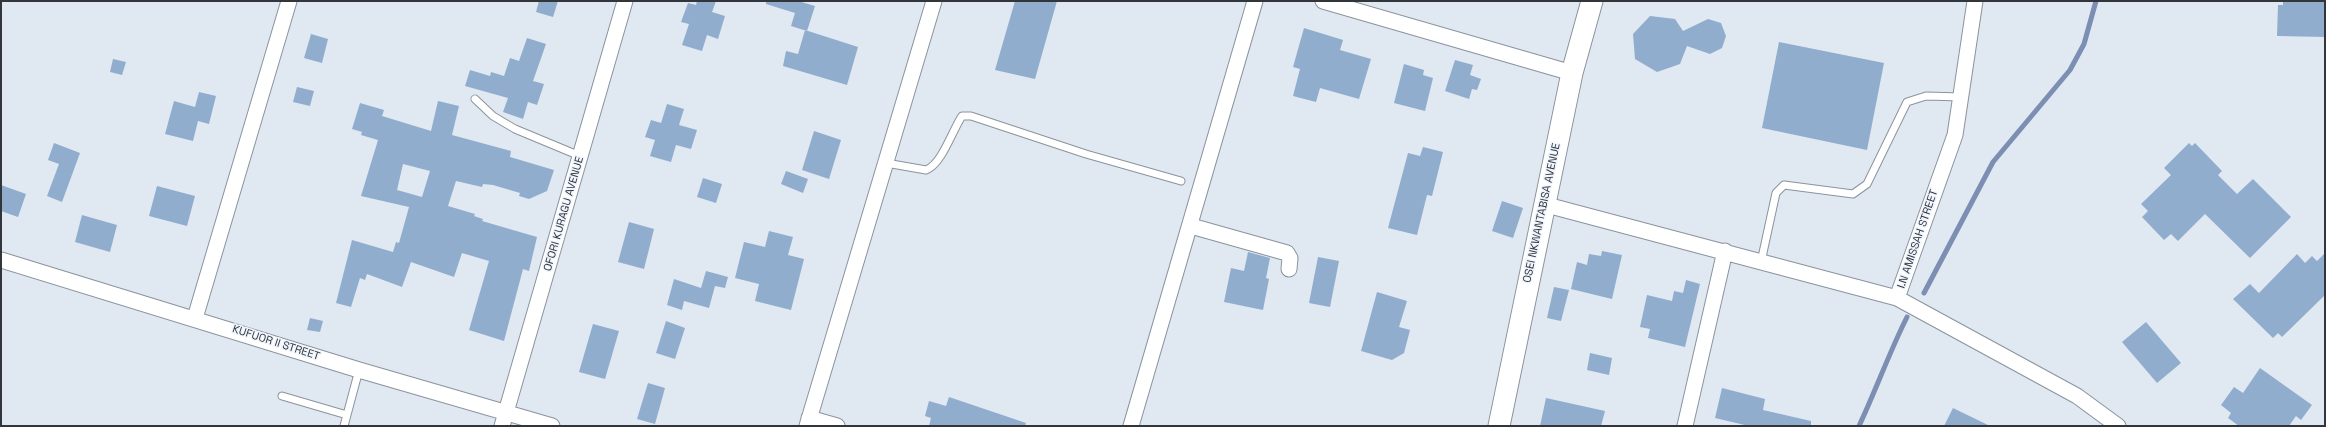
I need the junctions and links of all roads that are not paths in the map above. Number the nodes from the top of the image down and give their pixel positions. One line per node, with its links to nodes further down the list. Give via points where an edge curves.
1 (289, 1): 21 (street)
2 (625, 1): 11 (street, OFORI KURAGU AVENUE)
3 (934, 1): 12 (street)
4 (1255, 1): 15 (street)
5 (1322, 1): 8 (street)
6 (1592, 1): 8 (street, OSEI NKWANTABISA AVENUE)
7 (1975, 1): 9 (street, I.N AMISSAH STREET)
8 (1572, 73): 14 (street, OSEI NKWANTABISA AVENUE)
9 (1962, 97): 18 (lane, via 1926,96 1907,102 1867,184 1853,194 1784,185 1779,188); 20 (street, I.N AMISSAH STREET, via 1955,134)
10 (475, 99): 11 (lane, via 492,116)
11 (581, 156): 25 (street, OFORI KURAGU AVENUE)
12 (886, 164): 13 (lane, via 926,170 931,168 962,116 971,116 1086,154); 26 (street)
13 (1180, 181)
14 (1543, 204): 16 (street); 31 (street, OSEI NKWANTABISA AVENUE)
15 (1191, 226): 19 (street, via 1287,253 1290,258); 30 (street)
16 (1725, 251): 18 (street); 32 (street)
17 (1, 260): 21 (street, KUFUOR II STREET)
18 (1761, 262): 20 (street)
19 (1289, 269)
20 (1897, 298): 33 (street, I.N AMISSAH STREET, via 2077,396)
21 (196, 318): 22 (street, KUFUOR II STREET)
22 (359, 370): 24 (lane); 25 (street, KUFUOR II STREET)
23 (282, 396): 24 (lane)
24 (346, 415): 27 (lane)
25 (504, 420): 28 (street, KUFUOR II STREET)
26 (808, 422): 29 (street)
27 (344, 426)
28 (552, 426)
29 (837, 426)
30 (1131, 426)
31 (1499, 426)
32 (1685, 426)
33 (2118, 426)

